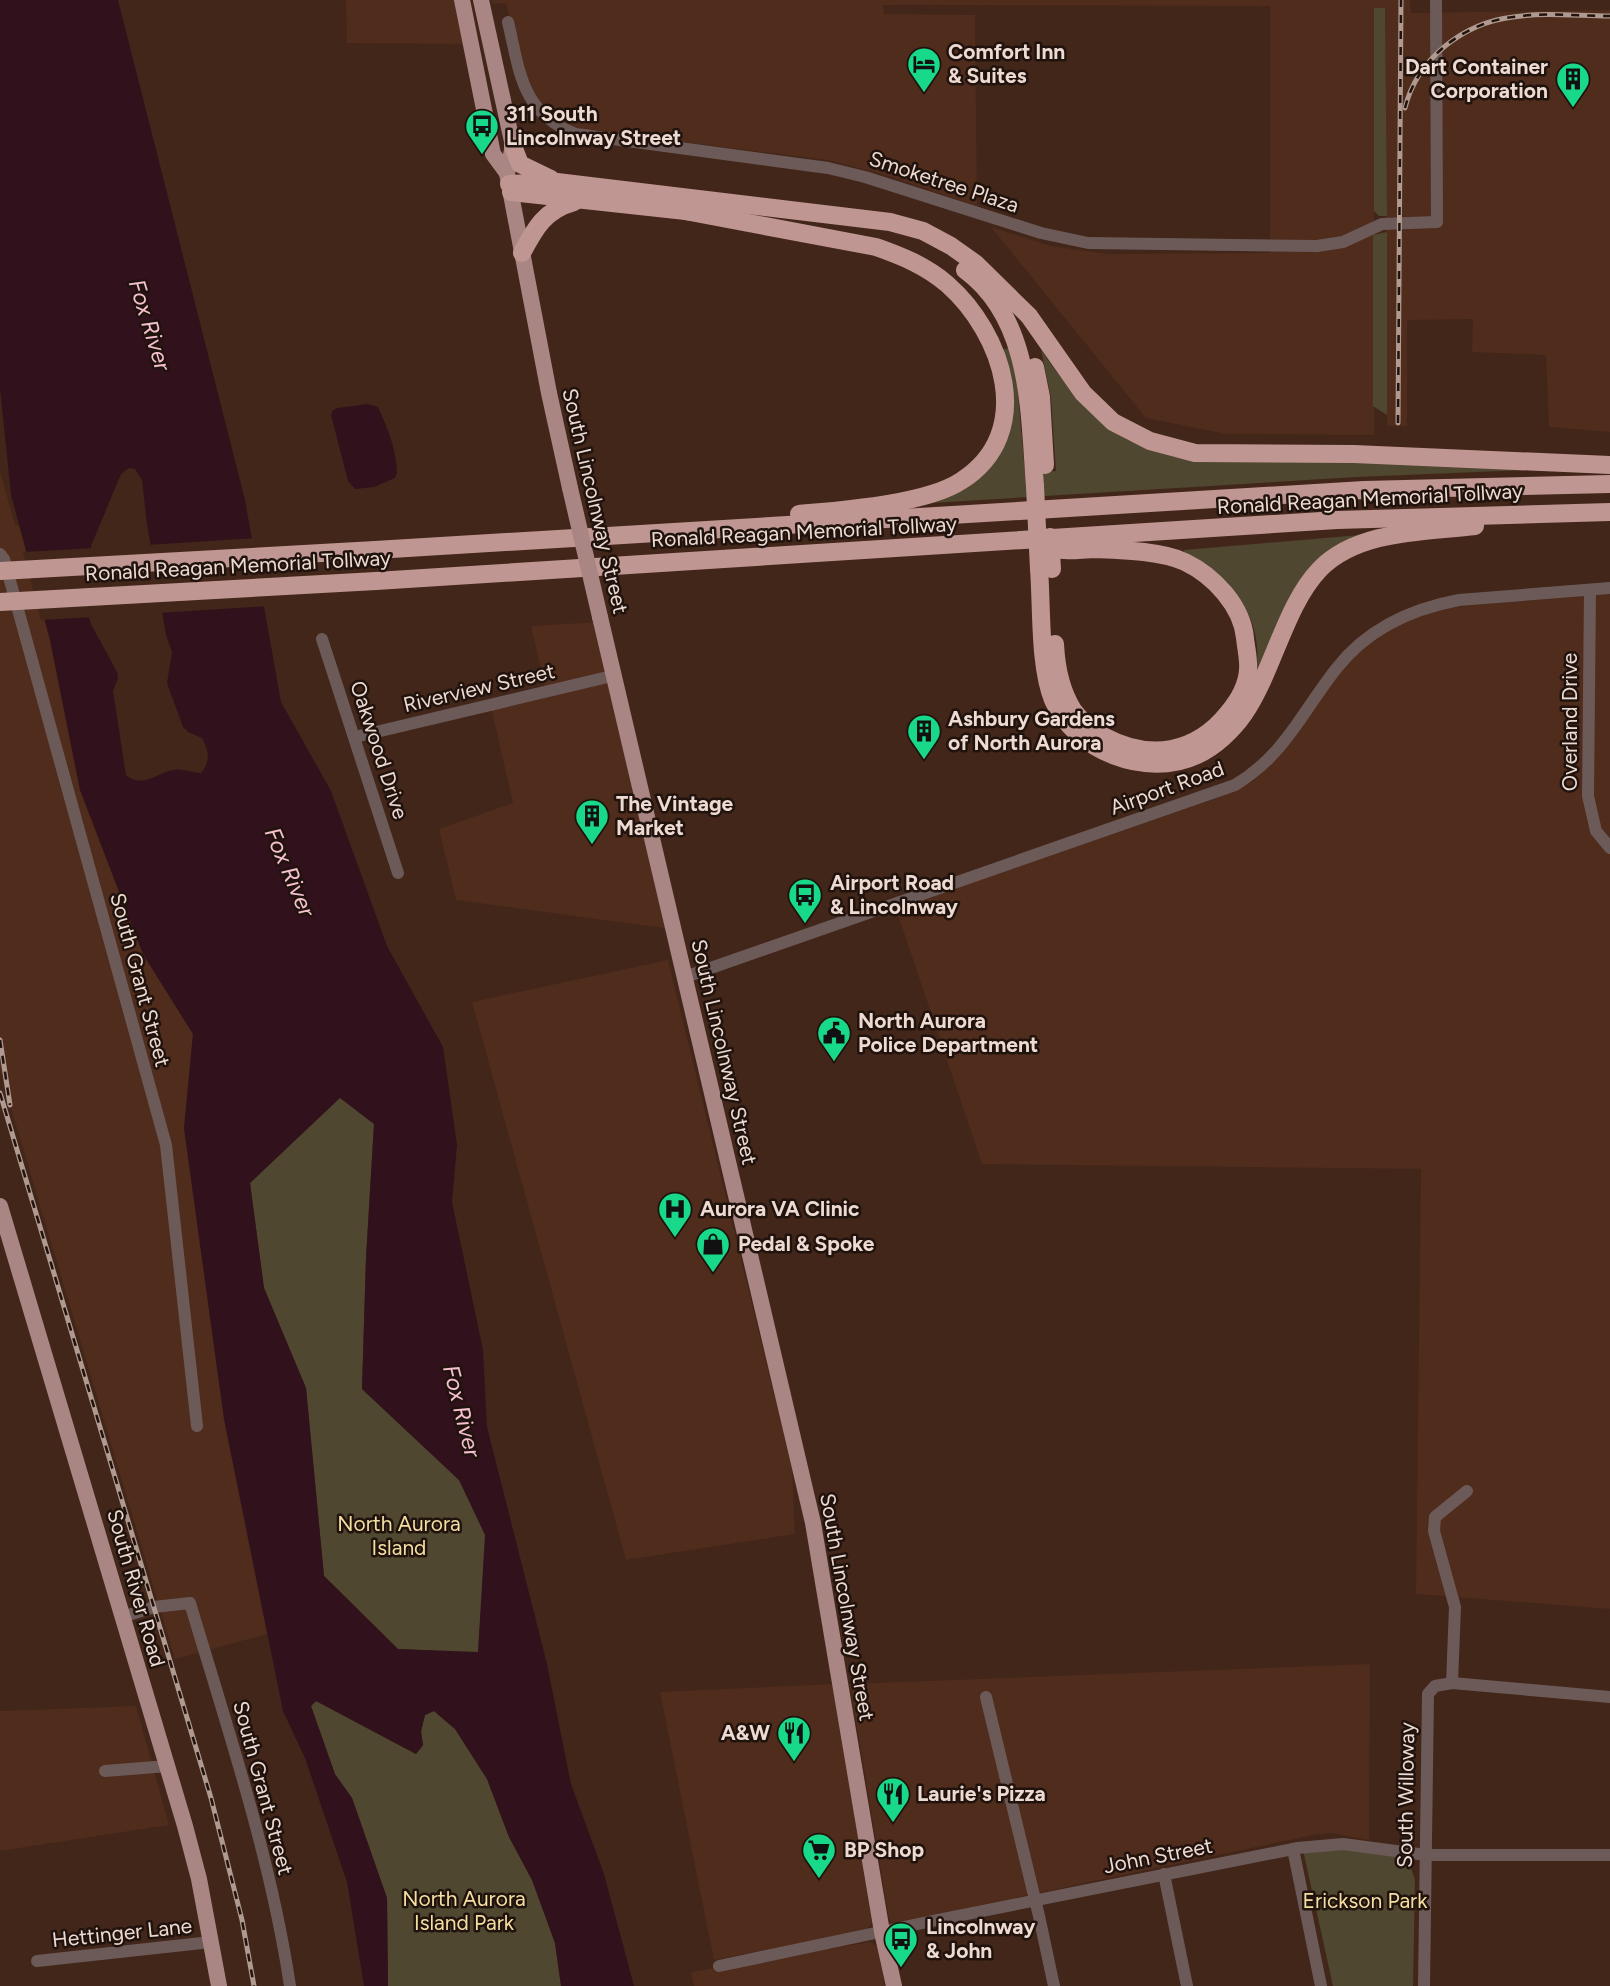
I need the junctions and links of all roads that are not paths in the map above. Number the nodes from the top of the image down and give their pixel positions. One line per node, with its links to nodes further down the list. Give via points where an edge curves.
1 (462, 0): 7 (main road, South Lincolnway Street, via 494,154)
2 (481, 0): 5 (main road, South Lincolnway Street)
3 (1436, 0): 4 (street, Smoketree Plaza, via 1437,222 1382,224 1343,242 1317,246 1097,243 1041,233 846,172 576,134 551,122 525,91)
4 (508, 22)
5 (513, 146): 6 (highway, via 520,164); 7 (main road, South Lincolnway Street)
6 (557, 182): 7 (highway); 11 (highway, via 890,222 923,232)
7 (509, 183): 8 (highway); 10 (main road, South Lincolnway Street)
8 (580, 200): 9 (highway); 10 (highway, via 549,213 537,224)
9 (685, 211): 14 (highway, via 870,230 916,241 971,275 991,296 1019,350); 17 (highway, via 876,247 925,268 956,293 981,325 1004,383 1006,404 1000,436 976,470 960,482 916,497 791,515)
10 (522, 253): 26 (main road, South Lincolnway Street, bridge)
11 (975, 263): 12 (highway, via 1029,316 1083,393 1113,422 1150,441 1195,453 1354,454); 14 (highway, via 1016,317 1029,343 1041,397)
12 (1610, 465)
13 (1610, 484): 17 (highway, Ronald Reagan Memorial Tollway, via 1364,490)
14 (1041, 486): 20 (highway, bridge)
15 (1610, 512): 16 (highway, Ronald Reagan Memorial Tollway)
16 (1555, 514): 18 (highway, Ronald Reagan Memorial Tollway, via 1337,520); 20 (highway, via 1386,537 1350,549 1320,569 1299,600 1244,714 1224,737 1197,756 1170,762 1141,763 1112,755 1070,726 1054,701 1046,673)
17 (735, 529): 21 (highway, Ronald Reagan Memorial Tollway, bridge)
18 (1013, 542): 20 (highway, via 1060,550 1136,551 1183,561 1204,573 1226,594 1244,627 1248,671 1239,699 1222,721 1180,747 1152,751 1124,747 1092,730 1073,709 1062,684); 24 (highway, Ronald Reagan Memorial Tollway, bridge)
19 (0, 554): 32 (street, South Grant Street, via 166,1145)
20 (1046, 569)
21 (0, 571)
22 (1610, 588): 23 (street, Airport Road)
23 (1590, 590): 28 (street, Overland Drive, via 1588,796 1596,831); 30 (street, Airport Road, via 1459,600 1402,616 1348,654 1284,744 1235,785)
24 (0, 602)
25 (322, 639): 27 (street, Oakwood Drive)
26 (612, 676): 27 (street, Riverview Street); 30 (main road, South Lincolnway Street)
27 (355, 737): 29 (street, Oakwood Drive)
28 (1610, 848)
29 (398, 873)
30 (685, 977): 45 (main road, South Lincolnway Street, via 813,1523)
31 (0, 1206): 34 (main road, South River Road)
32 (197, 1426)
33 (1467, 1491): 35 (street, via 1435,1517 1434,1524 1455,1607)
34 (122, 1617): 38 (main road, South River Road); 50 (street, South Grant Street, via 190,1603 256,1831)
35 (1452, 1683): 37 (street); 41 (street, South Willoway, via 1431,1690 1426,1700)
36 (986, 1697): 44 (street)
37 (1610, 1697)
38 (167, 1766): 39 (street); 46 (main road, South River Road)
39 (105, 1771)
40 (1293, 1849): 41 (street, John Street, via 1343,1844); 43 (street, John Street); 54 (street)
41 (1426, 1855): 42 (street, John Street); 55 (street, South Willoway)
42 (1610, 1855)
43 (1164, 1874): 44 (street, John Street); 53 (street)
44 (1035, 1901): 45 (street, John Street); 52 (street)
45 (882, 1931): 48 (street, John Street); 51 (main road, South Lincolnway Street)
46 (211, 1942): 47 (street, Hettinger Lane); 49 (main road, South River Road)
47 (37, 1961)
48 (719, 1966)
49 (219, 1986)
50 (290, 1986)
51 (894, 1986)
52 (1054, 1986)
53 (1187, 1986)
54 (1321, 1986)
55 (1424, 1986)

